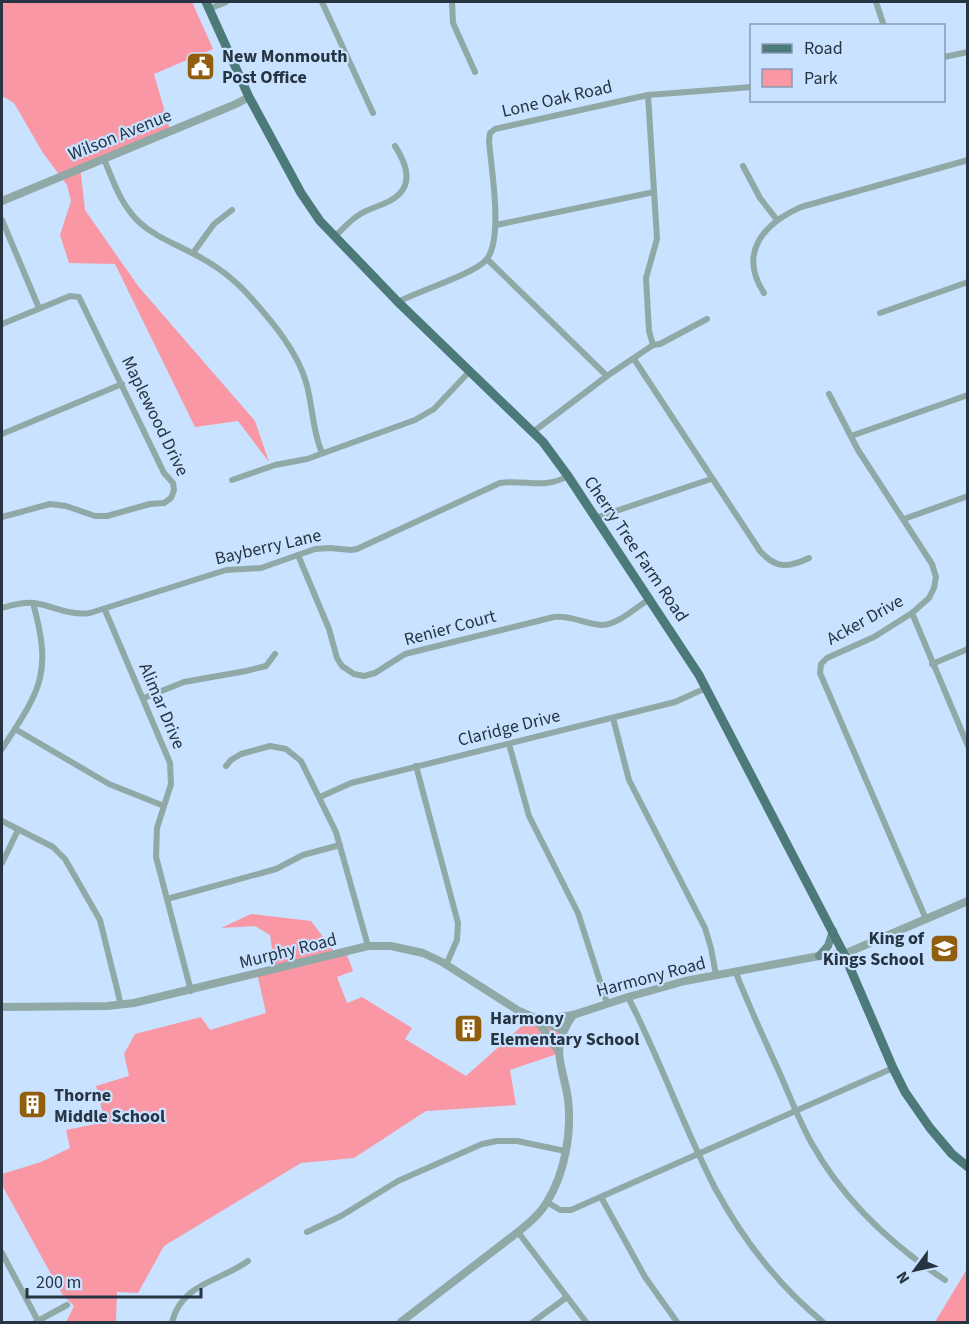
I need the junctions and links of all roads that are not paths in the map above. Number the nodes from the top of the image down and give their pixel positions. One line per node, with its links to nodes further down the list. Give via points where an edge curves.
1 (226, 2): 5 (street)
2 (322, 2): 13 (street)
3 (452, 2): 9 (street, via 453,23)
4 (876, 2): 6 (street)
5 (207, 5): 12 (main road, Cherry Tree Farm Road)
6 (883, 24)
7 (968, 52): 8 (street)
8 (945, 57)
9 (475, 72)
10 (750, 87): 11 (street, Lone Oak Road)
11 (648, 94): 18 (street); 23 (street, Lone Oak Road, via 492,130 489,141)
12 (249, 97): 15 (street, Wilson Avenue); 24 (main road, Cherry Tree Farm Road, via 301,193)
13 (373, 113)
14 (395, 146): 24 (street, via 406,171 399,194 359,214)
15 (104, 159): 19 (street, Wilson Avenue); 25 (street, via 122,200 139,222)
16 (968, 160): 22 (street, via 801,207)
17 (743, 166): 22 (street)
18 (654, 192): 23 (street); 34 (street, via 657,239 646,278 649,331)
19 (2, 201)
20 (232, 210): 25 (street, via 214,224)
21 (2, 220): 30 (street)
22 (777, 220): 28 (street, via 759,241 753,260 756,280)
23 (496, 225): 26 (street, Lone Oak Road)
24 (334, 237): 29 (main road, Cherry Tree Farm Road)
25 (193, 253): 44 (street, via 244,291 289,347 306,381)
26 (487, 260): 29 (street); 37 (street)
27 (968, 282): 31 (street)
28 (764, 293)
29 (398, 302): 36 (main road, Cherry Tree Farm Road)
30 (39, 308): 33 (street, Maplewood Drive); 38 (street, Maplewood Drive, via 70,296 79,297)
31 (880, 314)
32 (707, 319): 34 (street)
33 (2, 324)
34 (654, 345): 35 (street)
35 (634, 359): 37 (street); 46 (street)
36 (469, 372): 41 (main road, Cherry Tree Farm Road); 44 (street, via 425,416)
37 (607, 376): 41 (street)
38 (122, 384): 42 (street); 49 (street, Maplewood Drive, via 164,473 173,483 171,498 107,516 90,515 54,503)
39 (829, 394): 43 (street, Acker Drive)
40 (968, 395): 43 (street)
41 (533, 432): 45 (main road, Cherry Tree Farm Road)
42 (2, 434)
43 (851, 436): 51 (street, Acker Drive)
44 (322, 453): 47 (street)
45 (568, 476): 50 (main road, Cherry Tree Farm Road); 52 (street, Bayberry Lane, via 548,484 500,483 357,549 326,548)
46 (711, 479): 50 (street); 53 (street, via 765,557 787,566)
47 (232, 480)
48 (968, 496): 51 (street)
49 (3, 514)
50 (595, 518): 54 (main road, Cherry Tree Farm Road)
51 (904, 519): 58 (street, Acker Drive, via 933,564 936,577 929,598)
52 (298, 555): 54 (street, Renier Court, via 337,658 348,671 360,675 375,673 405,654 554,617 609,624); 57 (street, Bayberry Lane, via 261,568 226,570)
53 (809, 558)
54 (648, 600): 62 (main road, Cherry Tree Farm Road)
55 (33, 603): 56 (street, Bayberry Lane); 57 (street, Bayberry Lane, via 74,614); 65 (street, via 43,643 42,669 35,694)
56 (2, 608)
57 (105, 610): 63 (street, Alimar Drive)
58 (912, 613): 61 (street); 79 (street, Acker Drive, via 874,637 827,658 820,672)
59 (968, 649): 61 (street)
60 (275, 654): 63 (street, via 266,666 184,682)
61 (932, 664): 67 (street)
62 (706, 688): 64 (street, Claridge Drive, via 675,702); 80 (main road, Cherry Tree Farm Road)
63 (144, 698): 72 (street, Alimar Drive, via 172,770)
64 (613, 718): 66 (street, Claridge Drive); 86 (street, via 629,780 705,928)
65 (15, 729): 68 (street); 72 (street, via 84,772)
66 (509, 744): 70 (street, Claridge Drive); 89 (street, via 529,816 578,913)
67 (968, 746)
68 (2, 749)
69 (226, 765): 71 (street, via 241,754 264,746 280,747 301,761)
70 (416, 766): 71 (street, Claridge Drive, via 351,783); 84 (street, via 458,923 455,948)
71 (320, 797): 75 (street)
72 (164, 806): 77 (street, Alimar Drive, via 155,848)
73 (2, 821): 74 (street)
74 (18, 830): 76 (street); 90 (street, via 53,847 65,859 100,920)
75 (340, 845): 77 (street, via 303,855 276,869); 81 (street)
76 (2, 863)
77 (167, 899): 87 (street, Alimar Drive)
78 (968, 901): 79 (street, Harmony Road)
79 (926, 919): 82 (street, Harmony Road)
80 (833, 931): 82 (main road, Cherry Tree Farm Road); 83 (main road)
81 (368, 946): 84 (street, Murphy Road, via 410,949); 87 (street, Murphy Road)
82 (844, 954): 83 (street, Harmony Road); 96 (main road, Cherry Tree Farm Road)
83 (819, 956): 85 (street, Harmony Road)
84 (446, 965): 93 (street, Murphy Road)
85 (736, 973): 86 (street, Harmony Road); 97 (street)
86 (716, 975): 88 (street, Harmony Road)
87 (190, 991): 90 (street, Murphy Road)
88 (628, 997): 89 (street, Harmony Road); 99 (street)
89 (606, 1003): 92 (street, Harmony Road)
90 (121, 1005): 91 (street, Murphy Road)
91 (2, 1007)
92 (573, 1015): 93 (street, Harmony Road); 94 (street)
93 (537, 1020): 94 (street, Murphy Road); 95 (street)
94 (563, 1030): 95 (street)
95 (558, 1050): 98 (street, via 569,1114)
96 (893, 1068): 97 (street); 100 (main road, Cherry Tree Farm Road, via 921,1117)
97 (796, 1110): 99 (street); 108 (street, via 822,1160 856,1206 904,1251)
98 (565, 1151): 102 (street); 103 (street, via 517,1141 482,1144 398,1181)
99 (699, 1154): 101 (street); 117 (street, via 750,1244 791,1293)
100 (968, 1167)
101 (601, 1197): 102 (street, via 566,1211); 116 (street, via 629,1251)
102 (547, 1202): 104 (street)
103 (308, 1232)
104 (518, 1232): 109 (street); 113 (street)
105 (2, 1253): 107 (street)
106 (248, 1262): 112 (street, via 192,1291 179,1305)
107 (5, 1267): 111 (street)
108 (945, 1280)
109 (567, 1297): 114 (street); 115 (street)
110 (68, 1305): 111 (street)
111 (37, 1322)
112 (172, 1323)
113 (401, 1323)
114 (534, 1323)
115 (586, 1323)
116 (676, 1323)
117 (823, 1323)

